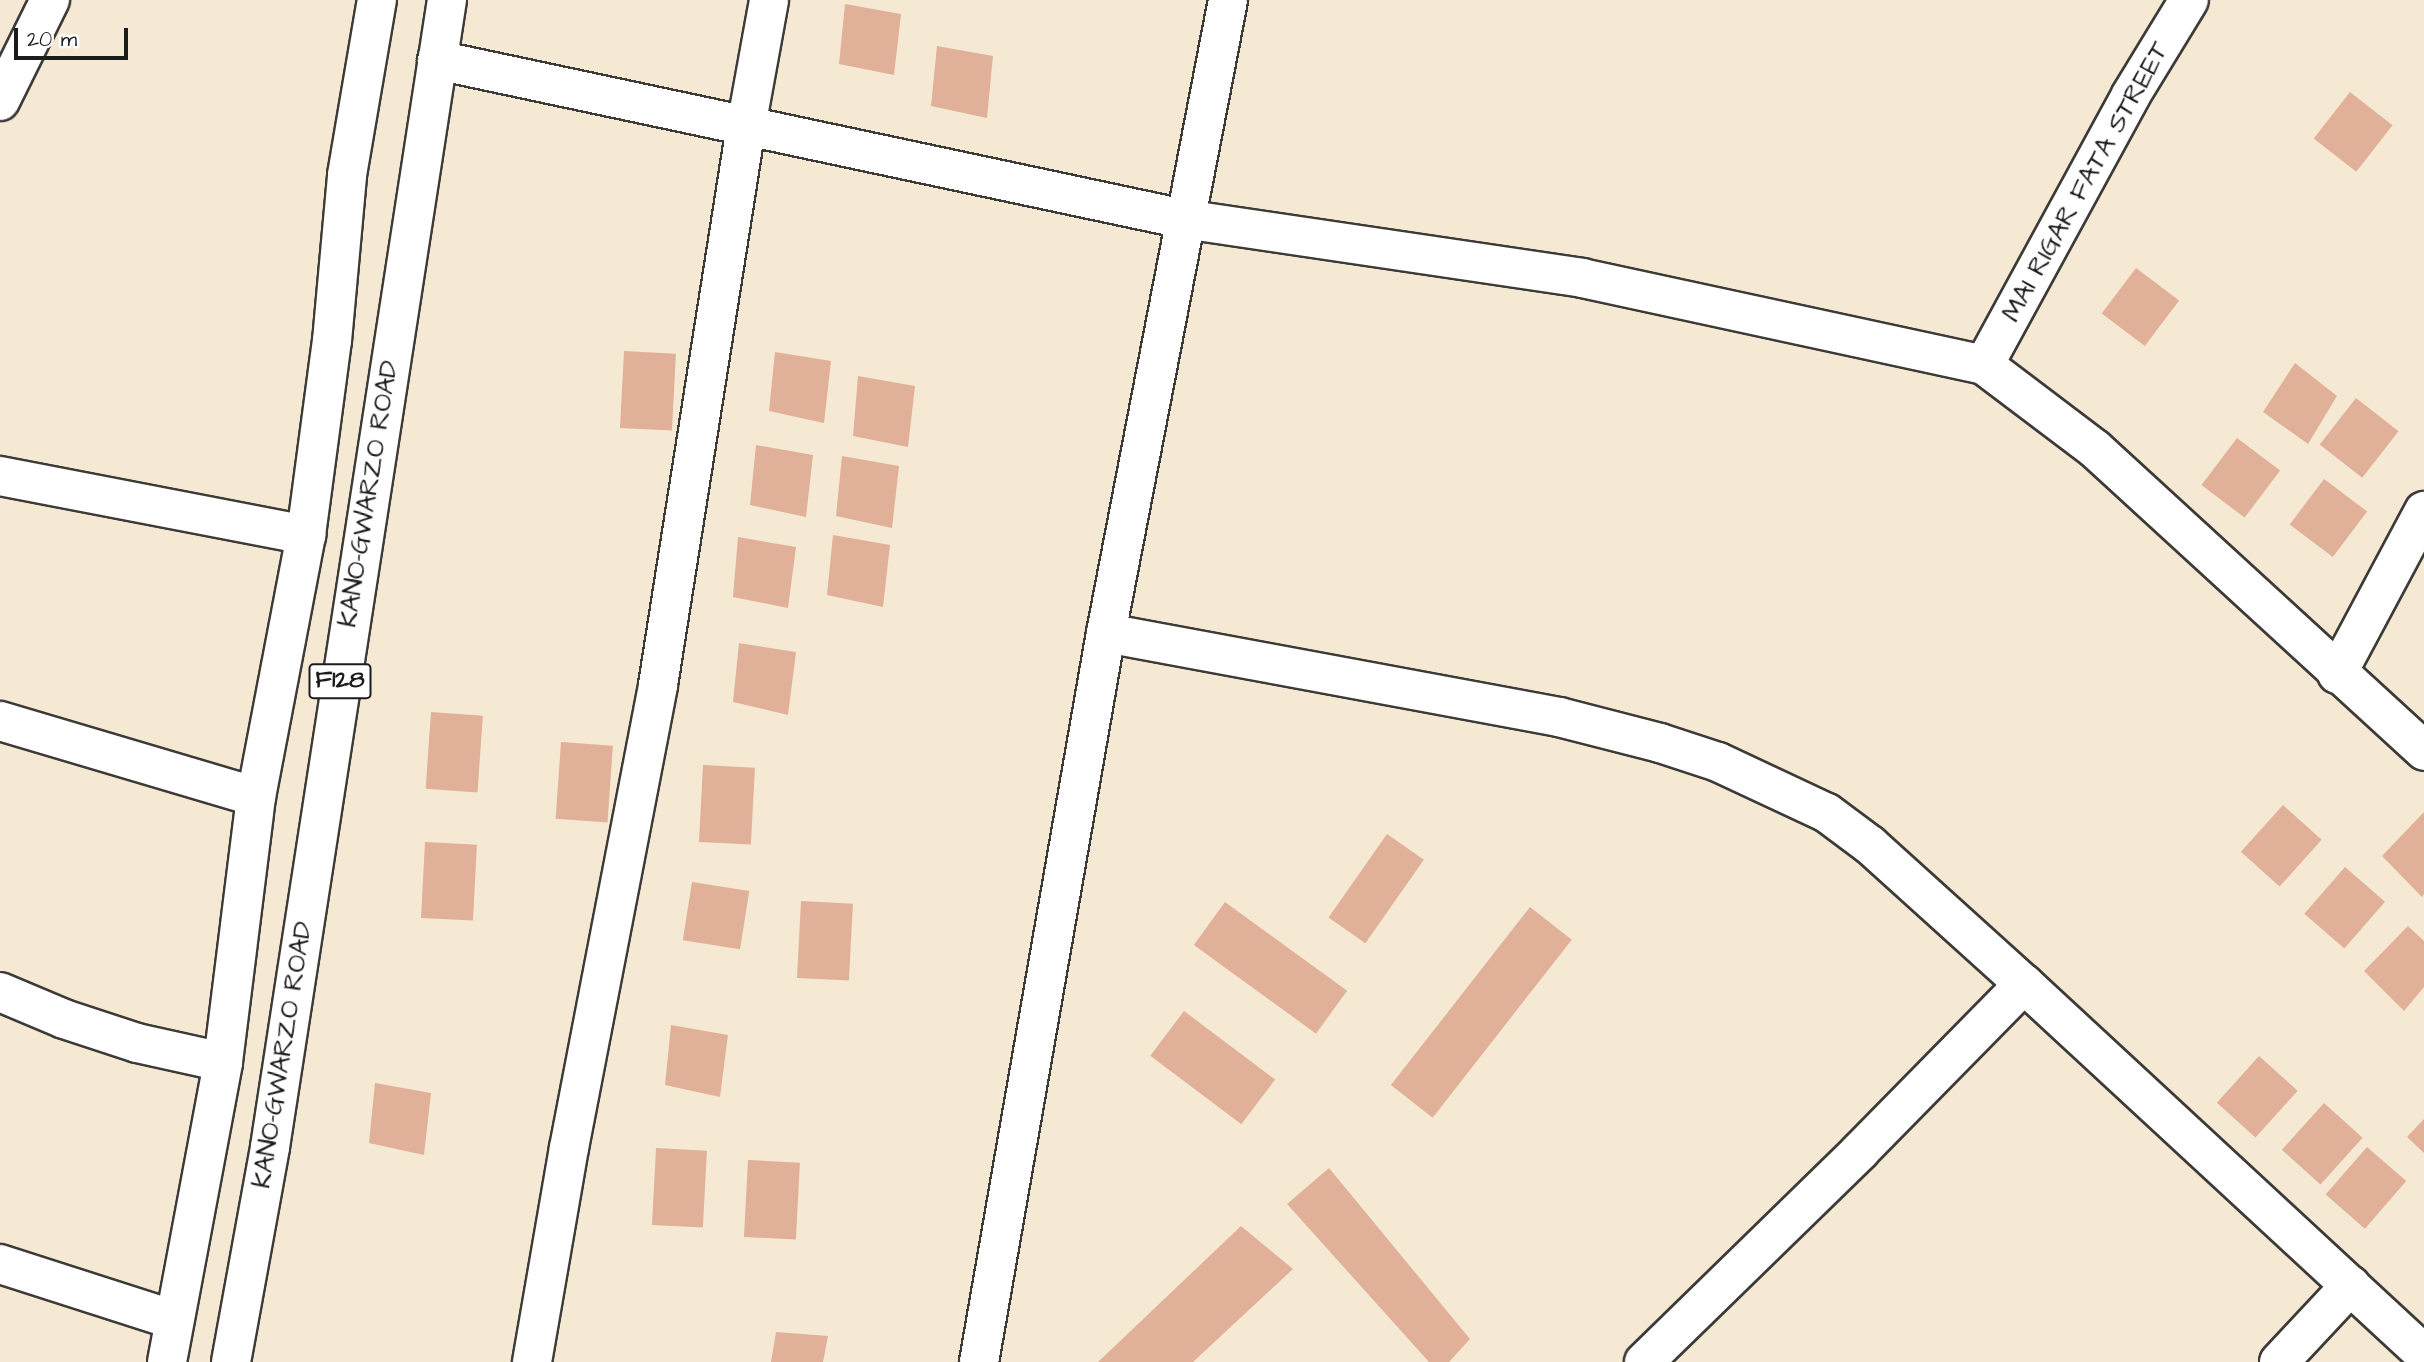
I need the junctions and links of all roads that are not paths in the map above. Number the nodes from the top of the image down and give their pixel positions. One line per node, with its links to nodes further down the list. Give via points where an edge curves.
1 (50, 0): 8 (street)
2 (377, 0): 14 (street, F128, via 347,175 332,341)
3 (447, 0): 7 (street, KANO-GWARZO ROAD / F128)
4 (769, 0): 9 (street)
5 (1228, 0): 10 (street)
6 (2189, 0): 11 (street, MAI RIGAR FATA STREET, via 2131,95)
7 (437, 60): 9 (street); 28 (street, KANO-GWARZO ROAD / F128, via 270,1147)
8 (0, 101)
9 (746, 127): 10 (street); 29 (street, via 659,685 569,1148)
10 (1184, 219): 11 (street, via 1582,278); 15 (street)
11 (1984, 365): 16 (street, via 2095,449)
12 (0, 476): 14 (street)
13 (2424, 511): 16 (street)
14 (306, 535): 19 (street, F128)
15 (1106, 633): 20 (street, via 1559,717 1718,762 1827,813 1870,845); 30 (street)
16 (2337, 674): 18 (street)
17 (0, 721): 19 (street)
18 (2424, 751)
19 (256, 797): 22 (street, F128)
20 (2024, 984): 24 (street); 31 (street)
21 (0, 992): 22 (street, via 137,1043)
22 (223, 1062): 25 (street, F128)
23 (0, 1264): 25 (street)
24 (2351, 1285): 26 (street); 32 (street)
25 (174, 1320): 27 (street, F128)
26 (2424, 1354)
27 (167, 1362)
28 (231, 1362)
29 (533, 1362)
30 (979, 1362)
31 (1644, 1362)
32 (2279, 1362)

